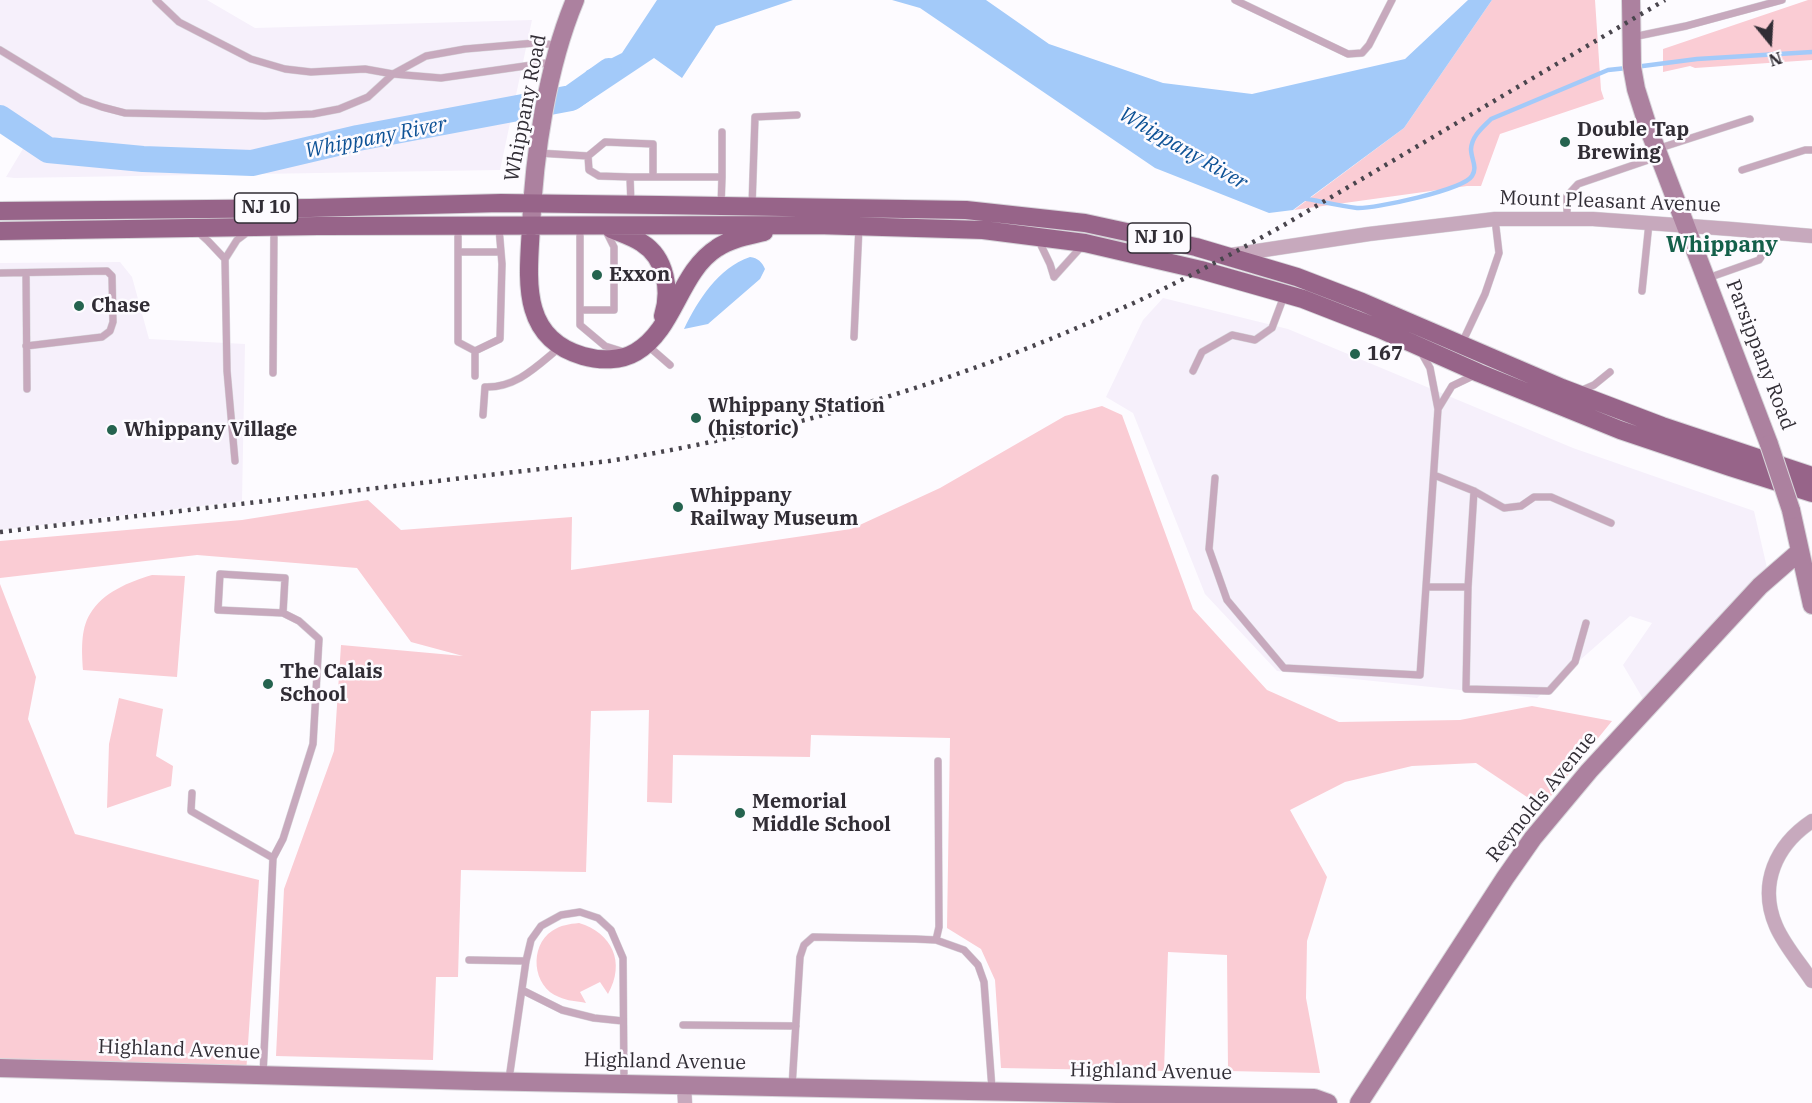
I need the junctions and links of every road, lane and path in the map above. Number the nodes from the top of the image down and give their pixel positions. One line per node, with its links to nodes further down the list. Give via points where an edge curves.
1 (156, 0): 10 (lane, via 179,22 251,59 311,72 365,69)
2 (575, 0): 9 (street, Whippany Road)
3 (1235, 0): 4 (lane, via 1348,54 1362,52 1369,45)
4 (1392, 0)
5 (1631, 0): 7 (street, Parsippany Road)
6 (1782, 0): 7 (lane, via 1686,26)
7 (1631, 34): 16 (street, Parsippany Road, via 1636,88)
8 (0, 51): 10 (lane, via 82,100 125,113 313,114 368,97)
9 (557, 53): 10 (lane, via 441,78); 10 (lane, via 535,43 465,49 426,56); 14 (street, Whippany Road)
10 (393, 74)
11 (797, 115): 25 (lane, via 755,117)
12 (1750, 119): 16 (lane)
13 (722, 132): 21 (lane)
14 (538, 150): 17 (lane); 22 (street, Whippany Road)
15 (1812, 150): 18 (lane)
16 (1658, 152): 28 (lane, via 1578,184 1567,196); 34 (street, Parsippany Road)
17 (588, 156): 19 (lane, via 604,142 653,144); 20 (lane, via 589,170 595,175)
18 (1742, 170)
19 (653, 176): 20 (lane); 21 (lane)
20 (630, 177): 23 (lane)
21 (722, 177): 24 (lane)
22 (532, 204): 23 (main road, NJ 10); 26 (main road, NJ 10); 38 (street, Whippany Road)
23 (631, 204): 24 (main road, NJ 10)
24 (721, 206): 25 (main road, NJ 10)
25 (752, 206): 48 (main road, NJ 10, via 966,210 1026,215 1096,225)
26 (0, 211)
27 (1495, 219): 28 (street, Mount Pleasant Avenue); 48 (street, Mount Pleasant Avenue); 58 (lane, via 1499,253)
28 (1567, 219): 29 (street, Mount Pleasant Avenue)
29 (1649, 223): 34 (street, Mount Pleasant Avenue); 53 (lane)
30 (816, 225): 32 (main road, NJ 10); 33 (main road, NJ 10); 56 (main road, via 768,231 716,248 701,261)
31 (580, 226): 32 (main road, NJ 10); 38 (main road, NJ 10); 55 (lane)
32 (604, 226): 55 (lane, via 614,247 614,310); 56 (main road, via 641,242 661,263 667,305)
33 (859, 226): 44 (main road, NJ 10, via 983,230); 57 (lane)
34 (1686, 226): 42 (street, Mount Pleasant Avenue); 52 (street, Parsippany Road)
35 (274, 227): 36 (main road, NJ 10); 39 (main road, NJ 10); 67 (lane)
36 (458, 227): 37 (main road, NJ 10); 46 (lane)
37 (499, 227): 38 (main road, NJ 10); 47 (lane)
38 (531, 227): 60 (main road, via 530,302 542,330)
39 (252, 228): 40 (main road, NJ 10); 49 (lane, via 237,240)
40 (193, 229): 41 (main road, NJ 10); 49 (lane)
41 (0, 231)
42 (1760, 231): 43 (street, Mount Pleasant Avenue); 52 (lane, via 1763,256 1759,260)
43 (1812, 236)
44 (1037, 237): 45 (main road, NJ 10); 45 (lane, via 1054,277)
45 (1085, 243): 54 (main road, NJ 10)
46 (458, 252): 47 (lane); 63 (lane, via 458,342)
47 (500, 252): 63 (lane, via 500,339)
48 (1229, 256): 58 (main road, NJ 10, via 1297,277)
49 (225, 259): 76 (lane, via 226,371)
50 (0, 273): 51 (lane)
51 (26, 273): 59 (lane); 59 (lane, via 111,272 113,322 102,337)
52 (1707, 279): 83 (street, Parsippany Road, bridge, via 1769,444 1791,510)
53 (1642, 291)
54 (1284, 294): 61 (main road, NJ 10); 65 (lane, via 1272,328 1255,340 1232,335 1202,352)
55 (580, 310): 62 (lane, via 580,324 615,351)
56 (660, 327): 62 (main road)
57 (854, 337)
58 (1461, 345): 73 (main road, NJ 10)
59 (26, 346): 72 (lane)
60 (561, 346): 62 (main road, via 592,359 612,359); 71 (lane, via 510,384)
61 (1419, 347): 68 (main road, NJ 10); 74 (lane, via 1430,368)
62 (641, 348): 64 (lane)
63 (475, 351): 69 (lane)
64 (670, 365)
65 (1193, 371)
66 (1610, 372): 73 (lane)
67 (273, 373)
68 (1479, 373): 74 (lane, via 1452,386); 81 (main road, NJ 10, via 1620,429)
69 (475, 376)
70 (485, 376): 71 (lane)
71 (485, 387): 75 (lane)
72 (27, 389)
73 (1575, 393): 78 (main road, NJ 10)
74 (1438, 409): 77 (lane)
75 (483, 415)
76 (235, 461)
77 (1434, 475): 80 (lane); 84 (lane)
78 (1812, 476)
79 (1215, 478): 84 (lane, via 1209,549 1227,600 1284,668 1420,675)
80 (1474, 491): 82 (lane, via 1504,508 1521,506 1534,497 1551,497); 85 (lane)
81 (1812, 492)
82 (1611, 523)
83 (1799, 552): 86 (street, Parsippany Road); 109 (street, Reynolds Avenue, via 1720,628 1533,838)
84 (1427, 587): 85 (lane)
85 (1468, 587): 88 (lane, via 1466,689 1549,691 1575,662)
86 (1812, 605)
87 (283, 613): 87 (lane, via 218,610 220,574 285,578); 92 (lane, via 319,639 313,744 283,839)
88 (1586, 623)
89 (938, 761): 93 (lane)
90 (192, 793): 92 (lane, via 191,811)
91 (1812, 821): 96 (street, via 1795,832 1781,851 1771,875 1769,895 1779,933)
92 (273, 858): 102 (lane)
93 (936, 940): 100 (lane, via 813,937 804,945 800,957); 106 (lane, via 964,950 978,965 984,982)
94 (469, 960): 95 (lane)
95 (526, 961): 97 (lane); 98 (lane, via 531,940 541,926 561,915 580,912 598,918 611,930 623,958)
96 (1812, 981)
97 (522, 990): 98 (lane, via 562,1010); 103 (lane)
98 (623, 1021): 104 (lane)
99 (683, 1025): 100 (lane)
100 (796, 1026): 105 (lane)
101 (0, 1068): 102 (street, Highland Avenue)
102 (263, 1075): 103 (street, Highland Avenue)
103 (509, 1081): 104 (street, Highland Avenue)
104 (624, 1084): 107 (street, Highland Avenue)
105 (792, 1087): 106 (street, Highland Avenue); 107 (street, Highland Avenue)
106 (992, 1092): 108 (street, Highland Avenue, via 1314,1098)
107 (684, 1094)
108 (1328, 1103)
109 (1359, 1103)

